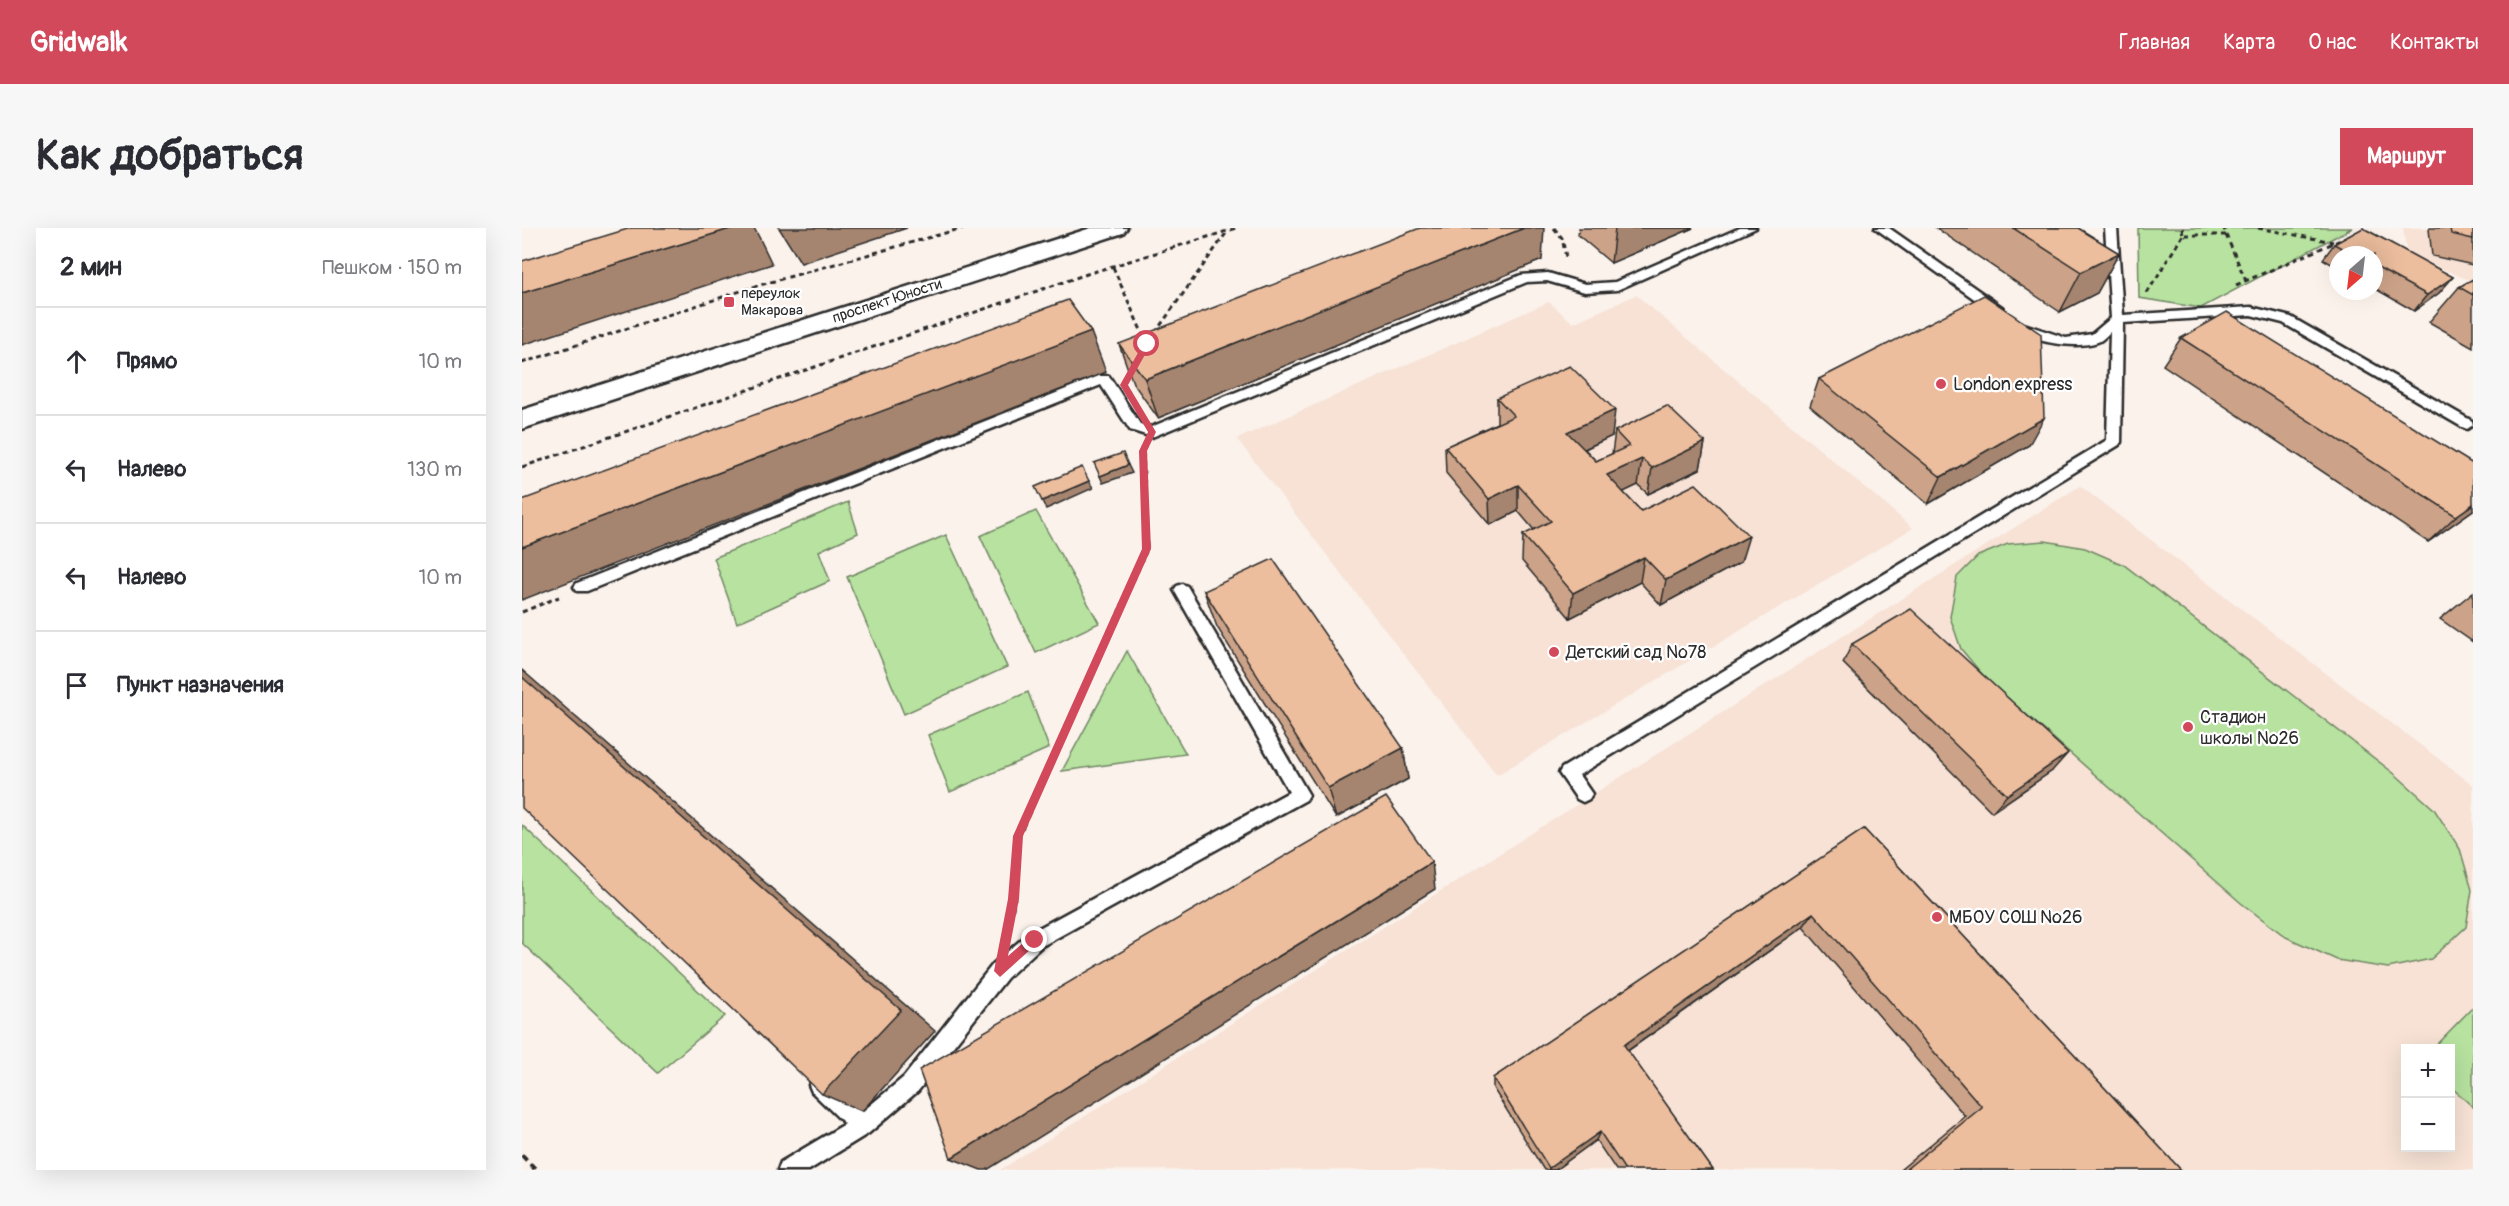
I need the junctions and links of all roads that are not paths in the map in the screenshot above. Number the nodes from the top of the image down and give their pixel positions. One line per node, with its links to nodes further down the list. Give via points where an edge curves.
1 (1115, 228): 6 (main road, проспект Юности)
2 (1750, 228): 8 (lane, via 1617,286 1585,288 1548,277 1525,278 1152,432 1135,427 1104,379)
3 (1881, 228): 5 (lane, via 2028,331 2066,342 2096,338)
4 (2111, 228): 5 (lane)
5 (2117, 319): 7 (lane, via 2251,311 2287,320); 10 (lane, via 2114,442 1568,773)
6 (522, 420)
7 (2468, 424)
8 (582, 588)
9 (1182, 590): 12 (lane, via 1300,795 1035,940 1000,971 912,1084)
10 (1583, 794)
11 (801, 1069): 12 (lane)
12 (862, 1126): 13 (lane)
13 (789, 1170)

